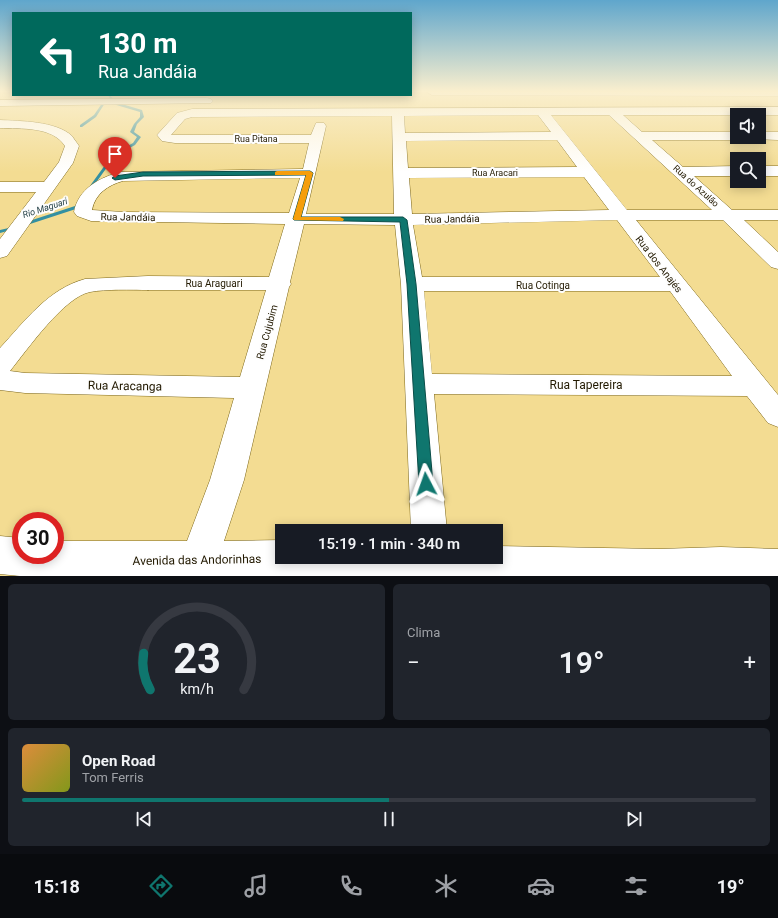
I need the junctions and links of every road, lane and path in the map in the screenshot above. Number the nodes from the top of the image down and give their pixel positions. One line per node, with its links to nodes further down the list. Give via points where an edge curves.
1 (62, 119): 8 (street)
2 (178, 119): 15 (street, Rua Pitana, via 165,137)
3 (322, 119): 15 (street, Rua Cujubim)
4 (399, 119): 14 (street)
5 (547, 119): 9 (street, Rua dos Anajés)
6 (620, 119): 10 (street, Rua do Azulão)
7 (0, 124): 8 (street)
8 (49, 129): 24 (street, via 64,137 72,146 66,163)
9 (561, 136): 14 (street); 19 (street, Rua dos Anajés)
10 (639, 136): 11 (street); 20 (street, Rua do Azulão)
11 (730, 136)
12 (766, 136): 13 (street)
13 (778, 136)
14 (400, 137): 22 (street)
15 (316, 139): 21 (street, Rua Cujubim)
16 (730, 171): 20 (street)
17 (766, 171): 18 (street)
18 (778, 171)
19 (588, 172): 22 (street, Rua Aracari); 25 (street, Rua dos Anajés)
20 (680, 172): 26 (street, Rua do Azulão)
21 (310, 173): 28 (street, Rua Cujubim); 28 (street, Rua Jandáia, via 132,175 104,182 83,207 83,212 91,216)
22 (402, 173): 29 (street)
23 (0, 187): 24 (street)
24 (47, 187): 30 (street)
25 (621, 215): 26 (street, Rua Jandáia); 29 (street, Rua Jandáia); 34 (street, Rua dos Anajés)
26 (728, 215): 27 (street, Rua Jandáia); 31 (street, Rua do Azulão)
27 (778, 215)
28 (297, 219): 29 (street, Rua Jandáia); 32 (street, Rua Cujubim)
29 (403, 220): 33 (street)
30 (0, 252)
31 (778, 263)
32 (280, 284): 35 (street, Rua Araguari, via 148,283 85,286 67,294); 39 (street, Rua Cujubim)
33 (412, 284): 34 (street, Rua Cotinga); 37 (street)
34 (675, 284): 38 (street, Rua dos Anajés)
35 (0, 365)
36 (0, 380): 39 (street, Rua Aracanga, via 26,383)
37 (419, 384): 38 (street, Rua Tapereira); 41 (street)
38 (753, 386): 40 (street, Rua dos Anajés)
39 (251, 388): 44 (street, Rua Cujubim, via 227,480)
40 (778, 415)
41 (429, 524)
42 (0, 555): 44 (street, Avenida das Andorinhas, via 38,560)
43 (275, 559): 44 (street, Avenida das Andorinhas)
44 (199, 560)
45 (503, 560): 46 (street, Avenida das Andorinhas, via 659,568)
46 (778, 568)

